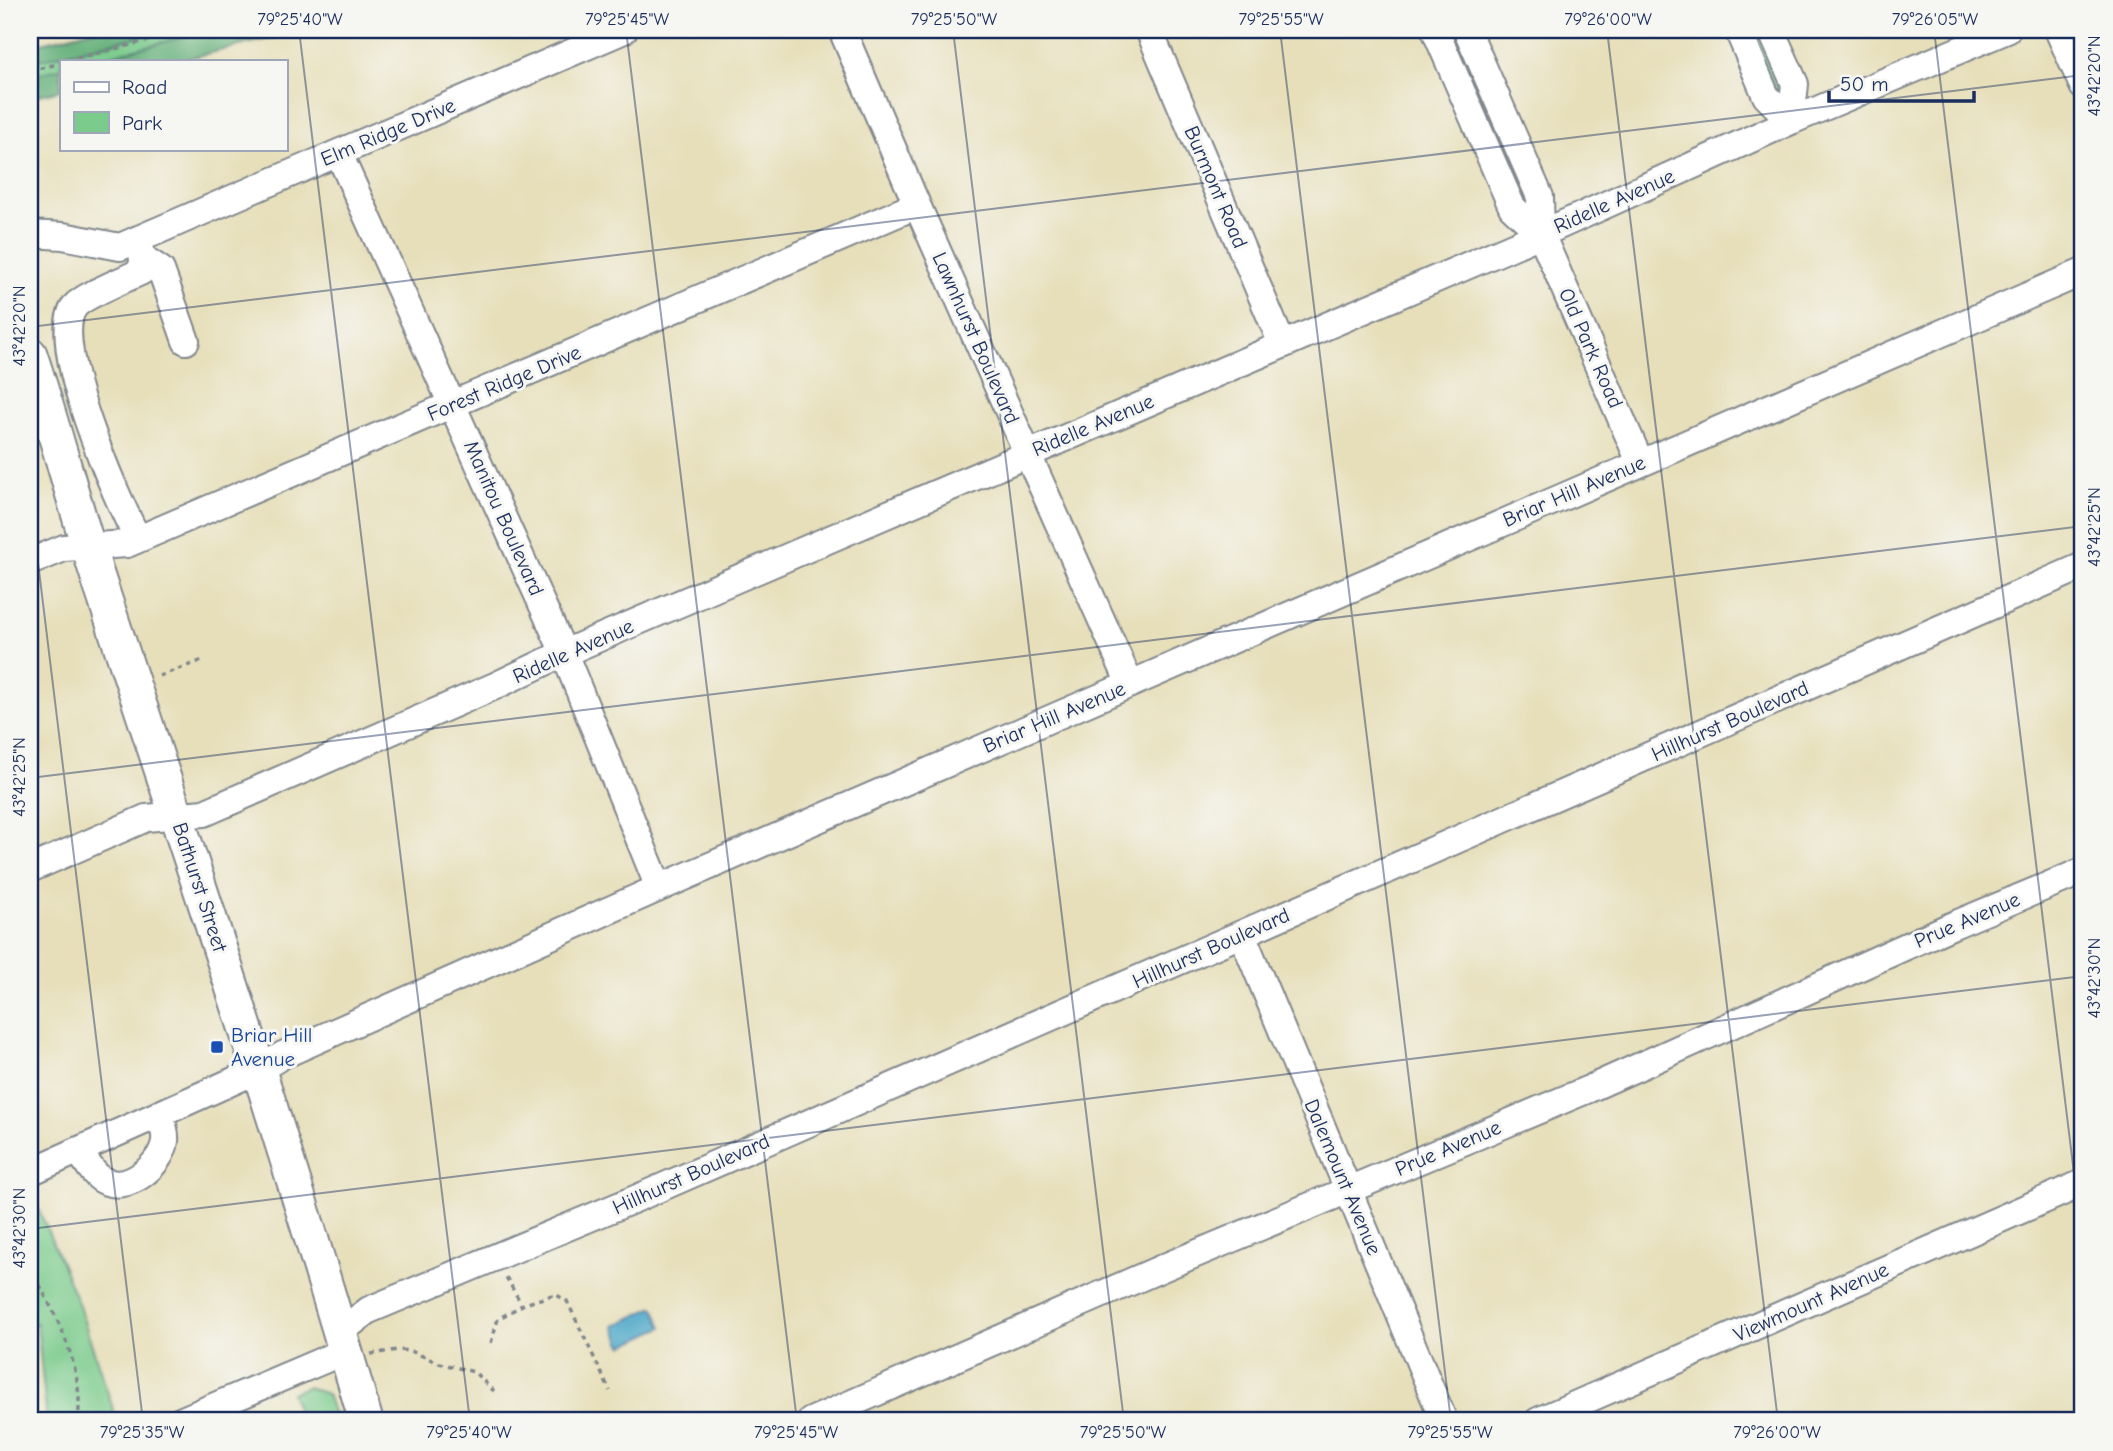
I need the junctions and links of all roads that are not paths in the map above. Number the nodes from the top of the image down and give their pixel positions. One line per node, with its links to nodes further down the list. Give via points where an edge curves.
1 (624, 30): 12 (street, Elm Ridge Drive)
2 (842, 30): 13 (street, Lawnhurst Boulevard)
3 (1149, 30): 18 (street, Burmont Road)
4 (1435, 30): 15 (street, Old Park Road, via 1512,208)
5 (1467, 30): 15 (street, Old Park Road, via 1541,197)
6 (1738, 30): 11 (street, via 1766,96)
7 (1771, 30): 11 (street, via 1795,83)
8 (2007, 30): 11 (street, Ridelle Avenue)
9 (2058, 30): 10 (street)
10 (2083, 86)
11 (1791, 121): 15 (street, Ridelle Avenue)
12 (339, 154): 16 (street, Elm Ridge Drive); 21 (street, Manitou Boulevard)
13 (917, 205): 21 (street, Forest Ridge Drive); 22 (street, Lawnhurst Boulevard)
14 (30, 234): 16 (street, Elm Ridge Drive, via 120,247)
15 (1541, 234): 18 (street, Ridelle Avenue); 23 (street, Old Park Road)
16 (141, 256): 19 (street, via 161,270); 24 (street, via 76,305 69,319 68,340 98,452)
17 (2083, 272): 23 (street, Briar Hill Avenue)
18 (1282, 344): 22 (street, Ridelle Avenue)
19 (179, 345)
20 (30, 354): 25 (main road, Bathurst Street)
21 (454, 405): 24 (street, Forest Ridge Drive); 28 (street, Manitou Boulevard)
22 (1027, 453): 28 (street, Ridelle Avenue); 29 (street, Lawnhurst Boulevard)
23 (1640, 462): 29 (street, Briar Hill Avenue)
24 (138, 539): 25 (street, Forest Ridge Drive, via 120,545)
25 (88, 545): 26 (street, Forest Ridge Drive, via 64,548); 30 (main road, Bathurst Street)
26 (30, 562)
27 (2083, 566): 34 (street, Hillhurst Boulevard)
28 (564, 653): 30 (street, Ridelle Avenue, via 204,813); 33 (street, Manitou Boulevard)
29 (1130, 684): 33 (street, Briar Hill Avenue)
30 (178, 816): 31 (street, Ridelle Avenue, via 138,821); 35 (main road, Bathurst Street)
31 (30, 869)
32 (2083, 871): 40 (street, Prue Avenue)
33 (659, 888): 35 (street, Briar Hill Avenue)
34 (1241, 934): 40 (street, Dalemount Avenue); 41 (street, Hillhurst Boulevard, via 369,1310)
35 (258, 1070): 36 (street, Briar Hill Avenue); 41 (main road, Bathurst Street)
36 (159, 1114): 37 (street, Briar Hill Avenue); 37 (street, via 165,1133 160,1158 149,1171 133,1179 114,1184 102,1180)
37 (78, 1150): 38 (street, Briar Hill Avenue)
38 (30, 1171)
39 (2083, 1184): 46 (street, Viewmount Avenue)
40 (1349, 1189): 44 (street, Prue Avenue); 45 (street, Dalemount Avenue)
41 (352, 1346): 42 (street, Hillhurst Boulevard); 43 (main road, Bathurst Street)
42 (180, 1421)
43 (366, 1421)
44 (811, 1421)
45 (1444, 1421)
46 (1538, 1421)

